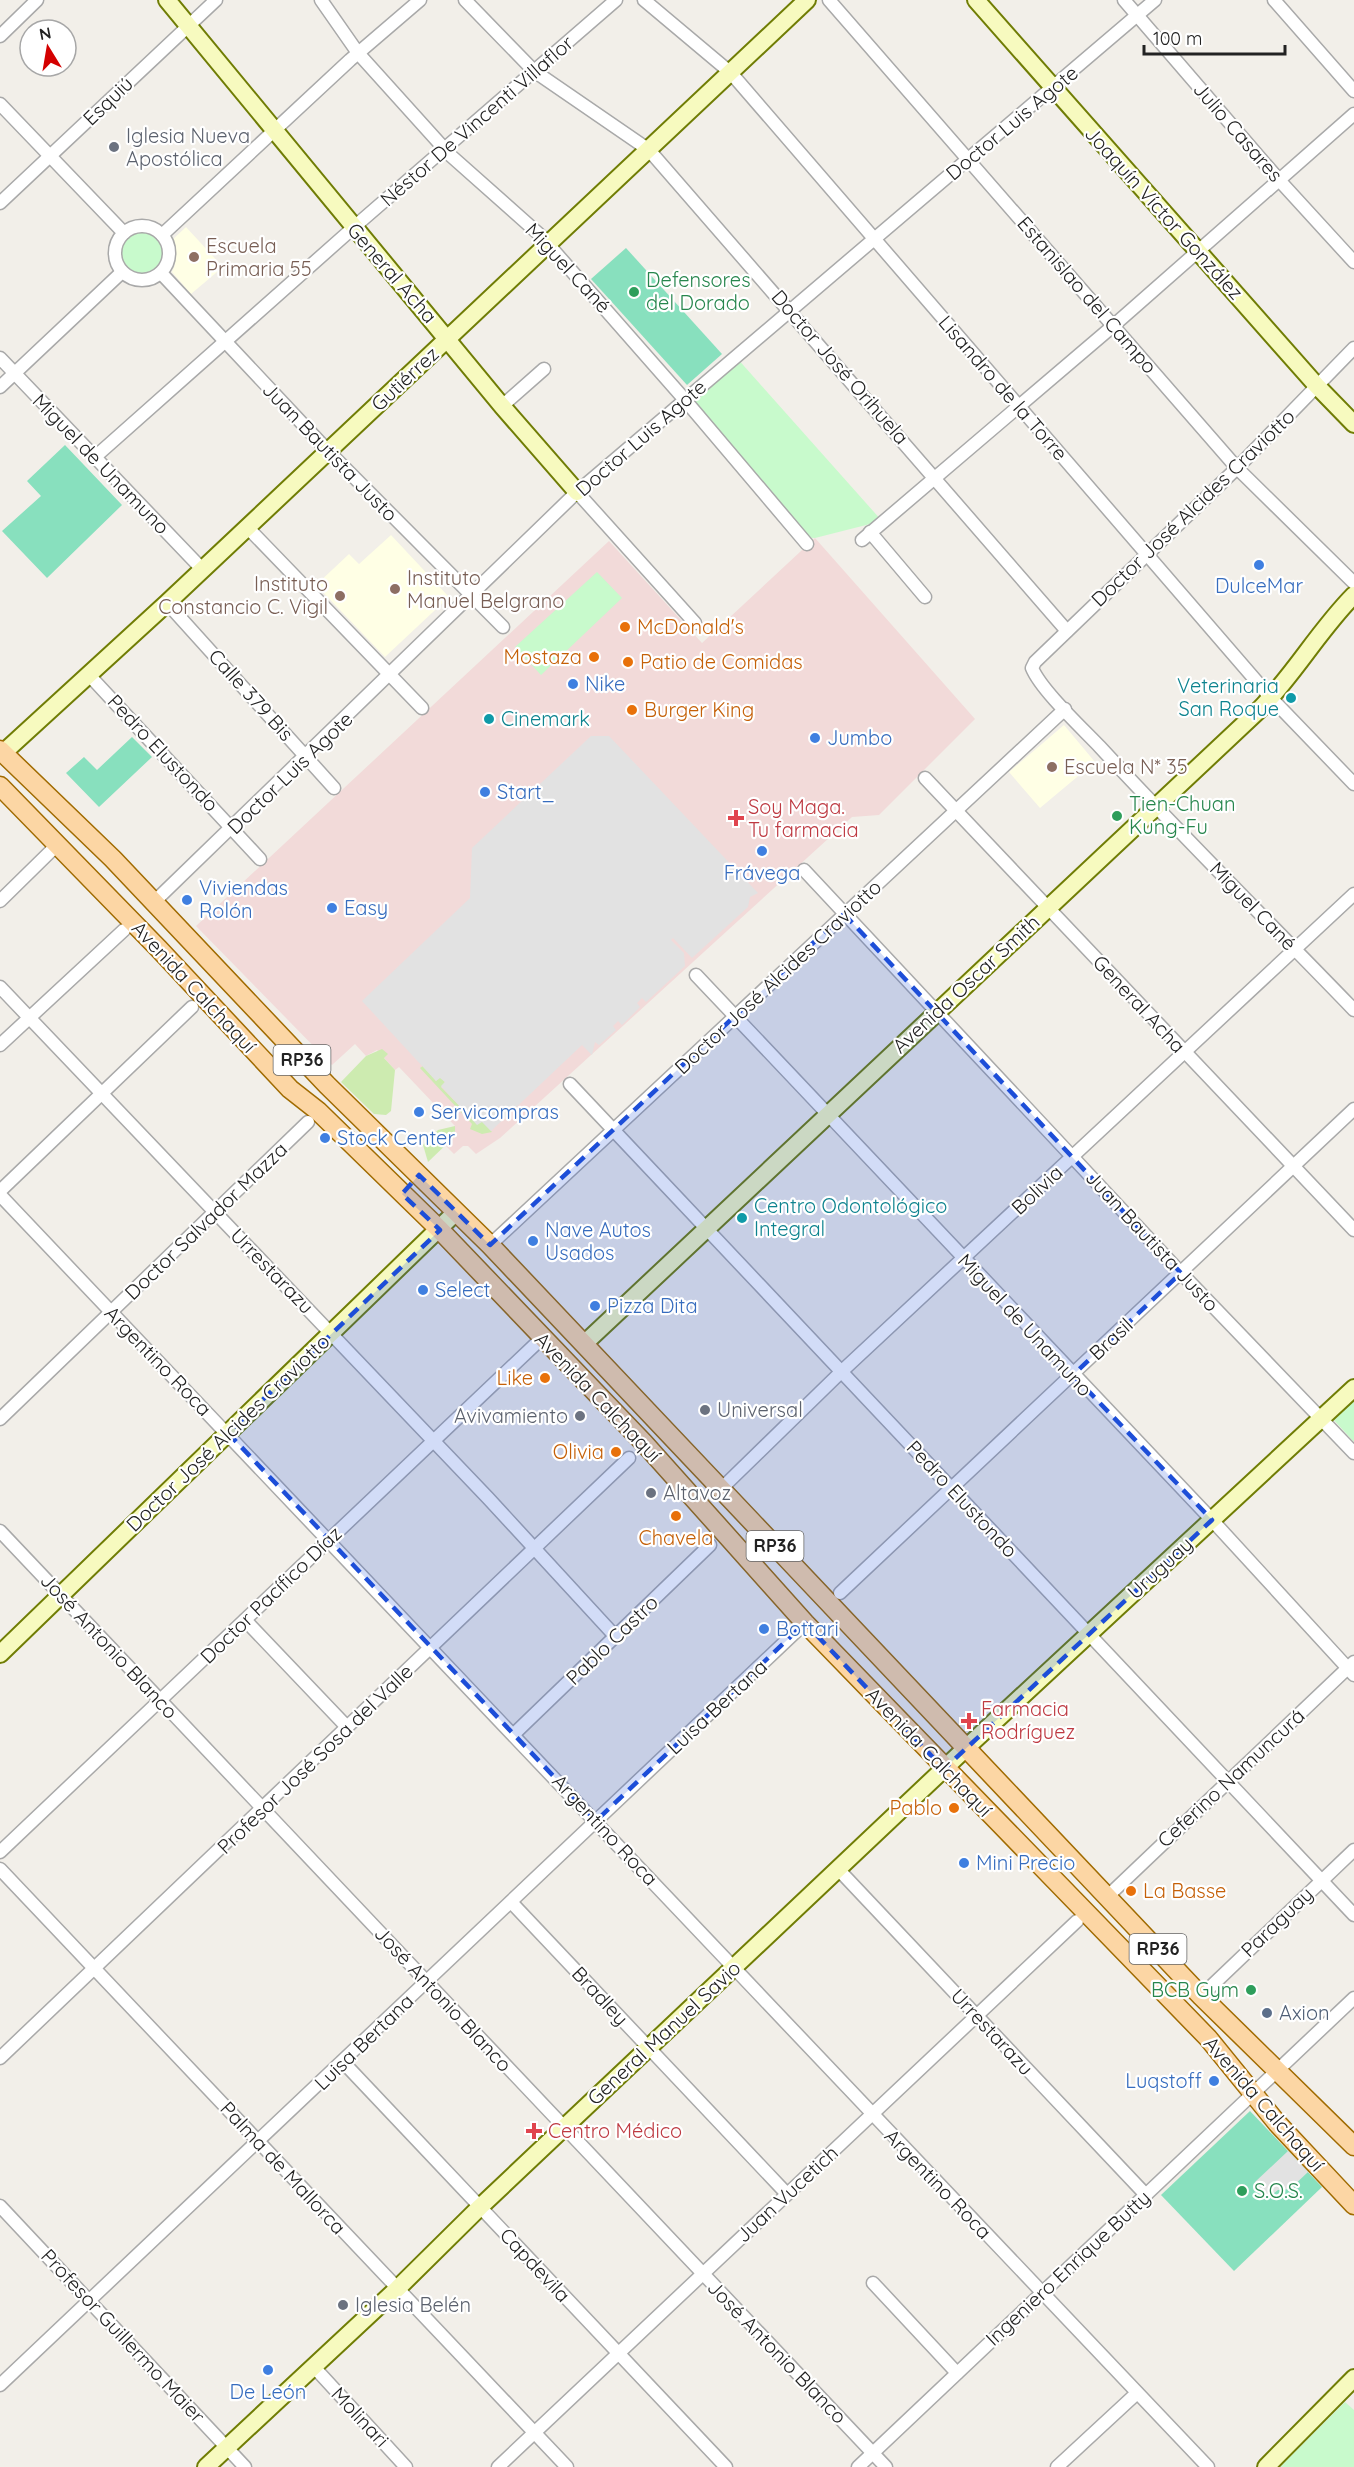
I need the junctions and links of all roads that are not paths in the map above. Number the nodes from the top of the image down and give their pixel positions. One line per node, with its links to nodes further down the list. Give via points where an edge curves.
1 (37, 0): 17 (street)
2 (167, 0): 16 (main road, General Acha)
3 (216, 0): 16 (street, Esquiú)
4 (321, 0): 18 (street, Miguel Cané)
5 (420, 0): 18 (street)
6 (465, 0): 19 (street, Doctor José Orihuela)
7 (616, 0): 19 (street, Néstor De Vincenti Villaflor)
8 (644, 0): 20 (street, Lisandro de la Torre)
9 (807, 0): 20 (main road, Gutiérrez)
10 (829, 0): 29 (street, Estanislao del Campo)
11 (976, 0): 21 (main road, Joaquín Víctor González)
12 (1124, 0): 15 (street, Julio Casares)
13 (1155, 0): 15 (street, Doctor Luis Agote)
14 (1274, 0): 22 (street)
15 (1137, 15): 21 (street, Doctor Luis Agote); 30 (street, Julio Casares)
16 (188, 25): 25 (main road, General Acha); 28 (street, Esquiú)
17 (0, 36)
18 (358, 53): 25 (street); 26 (street, Miguel Cané)
19 (534, 71): 26 (street, Néstor De Vincenti Villaflor); 27 (street, Doctor José Orihuela)
20 (731, 73): 27 (main road, Gutiérrez); 35 (street, Lisandro de la Torre)
21 (1054, 88): 29 (street, Doctor Luis Agote); 37 (main road, Joaquín Víctor González)
22 (1354, 91)
23 (0, 104): 28 (street)
24 (1354, 114): 30 (street)
25 (273, 130): 32 (main road, General Acha); 34 (street)
26 (444, 148): 32 (street, Néstor De Vincenti Villaflor); 36 (street, Miguel Cané)
27 (650, 150): 36 (main road, Gutiérrez); 41 (street, Doctor José Orihuela)
28 (49, 157): 31 (street, Esquiú); 33 (street)
29 (970, 159): 35 (street, Doctor Luis Agote); 42 (street, Estanislao del Campo)
30 (1279, 180): 37 (street); 38 (street, Julio Casares)
31 (0, 203)
32 (353, 228): 43 (main road, General Acha); 44 (street, Néstor De Vincenti Villaflor)
33 (124, 233): 34 (street, via 139,226); 39 (street, via 115,248)
34 (162, 235): 40 (street, via 170,250)
35 (875, 240): 41 (street, Doctor Luis Agote); 52 (street, Lisandro de la Torre)
36 (549, 244): 43 (main road, Gutiérrez); 51 (street, Miguel Cané)
37 (1200, 251): 42 (street); 49 (main road, Joaquín Víctor González)
38 (1354, 262)
39 (122, 272): 40 (street, via 137,280); 48 (street)
40 (161, 273): 44 (street, Juan Bautista Justo)
41 (791, 310): 51 (street, Doctor Luis Agote); 58 (street, Doctor José Orihuela)
42 (1113, 326): 52 (street); 57 (street, Estanislao del Campo)
43 (448, 339): 53 (main road, General Acha); 55 (main road, Gutiérrez)
44 (224, 342): 55 (street, Juan Bautista Justo); 56 (street, Néstor De Vincenti Villaflor)
45 (1354, 348): 49 (street, Doctor José Alcides Craviotto)
46 (0, 358): 48 (street, Miguel de Unamuno)
47 (544, 369): 53 (street)
48 (15, 374): 50 (street); 56 (street, Miguel de Unamuno)
49 (1317, 386): 54 (main road, Joaquín Víctor González); 57 (street, Doctor José Alcides Craviotto)
50 (0, 387)
51 (685, 400): 59 (street, Doctor Luis Agote); 61 (street, Miguel Cané)
52 (1019, 405): 58 (street); 62 (street, Lisandro de la Torre)
53 (502, 406): 59 (main road, General Acha)
54 (1354, 424)
55 (328, 451): 60 (main road, Gutiérrez); 66 (street, Juan Bautista Justo)
56 (95, 457): 63 (street, Miguel de Unamuno)
57 (1237, 468): 62 (street, Doctor José Alcides Craviotto); 64 (street, Estanislao del Campo)
58 (935, 477): 67 (street, via 866,536); 71 (street, Doctor José Orihuela)
59 (578, 492): 66 (street, Doctor Luis Agote); 69 (street, General Acha)
60 (247, 527): 63 (main road, Gutiérrez); 74 (street)
61 (807, 544)
62 (1148, 555): 71 (street, Doctor José Alcides Craviotto); 75 (street, Lisandro de la Torre)
63 (202, 569): 68 (main road, Gutiérrez)
64 (1354, 583)
65 (1354, 595): 75 (main road, Avenida Oscar Smith)
66 (470, 597): 70 (street, Juan Bautista Justo); 74 (street, Doctor Luis Agote)
67 (925, 597)
68 (167, 603): 73 (main road, Gutiérrez); 79 (street, Calle 379 Bis)
69 (695, 623)
70 (502, 627)
71 (1067, 631): 72 (street, Doctor José Alcides Craviotto)
72 (1032, 668): 77 (street, Miguel Cané)
73 (90, 675): 78 (main road, Gutiérrez); 86 (street, Pedro Elustondo)
74 (391, 675): 76 (street); 79 (street, Doctor Luis Agote)
75 (1271, 698): 81 (street, Lisandro de la Torre); 84 (main road, Avenida Oscar Smith)
76 (422, 708)
77 (1065, 709): 84 (street, Miguel Cané); 85 (street, Doctor José Alcides Craviotto)
78 (1, 753): 92 (main road, Avenida Calchaquí / RP36, via 112,858)
79 (307, 757): 83 (street, Calle 379 Bis); 86 (street, Doctor Luis Agote)
80 (925, 778): 85 (street, General Acha)
81 (1354, 784)
82 (0, 786): 87 (main road, Avenida Calchaquí / RP36)
83 (334, 788)
84 (1156, 807): 93 (main road, Avenida Oscar Smith); 96 (street, Miguel Cané)
85 (956, 810): 93 (street, General Acha); 94 (street, Doctor José Alcides Craviotto)
86 (232, 828): 88 (street, Pedro Elustondo); 92 (street, Doctor Luis Agote)
87 (56, 846): 91 (street); 116 (main road, Avenida Calchaquí / RP36, via 388,1191 396,1196)
88 (260, 859)
89 (804, 870): 94 (street, Juan Bautista Justo)
90 (1354, 894): 96 (street, Bolivia)
91 (0, 901)
92 (153, 903): 114 (main road, Avenida Calchaquí / RP36, via 327,1086)
93 (1048, 908): 101 (main road, Avenida Oscar Smith); 105 (street, General Acha)
94 (844, 914): 101 (street, Juan Bautista Justo); 102 (street, Doctor José Alcides Craviotto)
95 (124, 930): 103 (street)
96 (1295, 949): 100 (street, Miguel Cané); 105 (street, Bolivia)
97 (696, 975): 102 (street, Miguel de Unamuno)
98 (0, 987): 103 (street, Urrestarazu)
99 (192, 1007): 107 (street)
100 (1354, 1010)
101 (937, 1012): 109 (main road, Avenida Oscar Smith); 112 (street, Juan Bautista Justo)
102 (735, 1017): 109 (street, Miguel de Unamuno); 111 (street, Doctor José Alcides Craviotto)
103 (29, 1018): 104 (street); 107 (street, Urrestarazu)
104 (0, 1045)
105 (1185, 1053): 112 (street, Bolivia); 113 (street, General Acha)
106 (570, 1084): 111 (street, Pedro Elustondo)
107 (100, 1094): 115 (street); 117 (street, Urrestarazu)
108 (1354, 1109): 113 (street, Brasil)
109 (827, 1115): 119 (main road, Avenida Oscar Smith); 123 (street, Miguel de Unamuno)
110 (308, 1122): 117 (street, Doctor Salvador Mazza)
111 (615, 1130): 119 (street, Pedro Elustondo); 122 (street, Doctor José Alcides Craviotto)
112 (1072, 1157): 123 (street, Bolivia); 124 (street, Juan Bautista Justo)
113 (1294, 1166): 121 (street, General Acha); 124 (street, Brasil)
114 (419, 1175): 116 (main road); 118 (main road, Avenida Calchaquí / RP36)
115 (0, 1193): 126 (street, Argentino Roca)
116 (402, 1194): 120 (main road, Avenida Calchaquí / RP36)
117 (216, 1212): 126 (street, Doctor Salvador Mazza); 127 (street, Urrestarazu)
118 (456, 1212): 120 (main road, Doctor José Alcides Craviotto); 122 (main road, Avenida Calchaquí / RP36)
119 (706, 1228): 129 (main road, Avenida Oscar Smith); 130 (street, Pedro Elustondo)
120 (440, 1230): 125 (main road, Avenida Calchaquí / RP36); 127 (main road, Doctor José Alcides Craviotto)
121 (1354, 1230)
122 (490, 1245): 129 (main road, Avenida Calchaquí / RP36)
123 (963, 1260): 130 (street, Bolivia); 131 (street, Miguel de Unamuno)
124 (1181, 1273): 131 (street, Brasil); 134 (street, Juan Bautista Justo)
125 (488, 1281): 128 (main road, Avenida Calchaquí / RP36); 129 (main road)
126 (111, 1313): 133 (street, Doctor Salvador Mazza); 135 (street, Argentino Roca)
127 (333, 1333): 135 (main road, Doctor José Alcides Craviotto); 136 (street, Urrestarazu)
128 (542, 1338): 129 (main road, Avenida Calchaquí / RP36); 136 (street, Doctor Pacífico Díaz)
129 (575, 1354): 140 (main road, Avenida Calchaquí / RP36); 149 (main road, Avenida Calchaquí / RP36, via 644,1443)
130 (841, 1372): 139 (street, Pedro Elustondo); 140 (street, Bolivia)
131 (1072, 1375): 139 (street, Brasil); 141 (street, Miguel de Unamuno)
132 (1354, 1388): 134 (main road, Uruguay)
133 (0, 1419)
134 (1322, 1419): 137 (street, Juan Bautista Justo); 141 (main road, Uruguay)
135 (228, 1433): 143 (street, Argentino Roca); 147 (main road, Doctor José Alcides Craviotto)
136 (435, 1441): 143 (street, Doctor Pacífico Díaz); 145 (street, Urrestarazu)
137 (1354, 1453)
138 (629, 1458): 145 (street, Profesor José Sosa del Valle)
139 (952, 1488): 146 (street, Brasil); 150 (street, Pedro Elustondo)
140 (721, 1489): 158 (main road, Avenida Calchaquí / RP36)
141 (1212, 1520): 150 (main road, Uruguay); 154 (street, Miguel de Unamuno)
142 (0, 1531): 147 (street, José Antonio Blanco)
143 (329, 1540): 148 (street, Doctor Pacífico Díaz); 152 (street, Argentino Roca)
144 (710, 1545): 151 (street, Pablo Castro)
145 (535, 1549): 151 (street, Urrestarazu); 152 (street, Profesor José Sosa del Valle)
146 (840, 1593)
147 (61, 1594): 153 (main road, Doctor José Alcides Craviotto); 155 (street, José Antonio Blanco)
148 (245, 1620): 155 (street, Doctor Pacífico Díaz); 156 (street)
149 (805, 1623): 159 (main road, Avenida Calchaquí / RP36); 162 (street, Luisa Bertana)
150 (1089, 1634): 158 (main road, Uruguay); 160 (street, Pedro Elustondo)
151 (615, 1636): 157 (street, Pablo Castro)
152 (432, 1647): 156 (street, Profesor José Sosa del Valle); 157 (street, Argentino Roca)
153 (0, 1654)
154 (1352, 1668): 160 (street, Ceferino Namuncurá)
155 (161, 1700): 161 (street, José Antonio Blanco); 164 (street, Doctor Pacífico Díaz)
156 (346, 1727): 161 (street, Profesor José Sosa del Valle)
157 (514, 1734): 162 (street, Argentino Roca)
158 (966, 1748): 159 (main road, General Manuel Savio); 168 (main road, Avenida Calchaquí / RP36)
159 (944, 1769): 166 (main road, General Manuel Savio); 182 (main road, Avenida Calchaquí / RP36, via 1208,2038)
160 (1228, 1780): 167 (street, Pedro Elustondo); 168 (street, Ceferino Namuncurá)
161 (263, 1809): 173 (street, Profesor José Sosa del Valle); 174 (street, José Antonio Blanco)
162 (596, 1821): 169 (street, Luisa Bertana); 172 (street, Argentino Roca)
163 (1354, 1850): 167 (street, Paraguay)
164 (0, 1852)
165 (0, 1869): 173 (street, Palma de Mallorca)
166 (838, 1869): 172 (main road, General Manuel Savio); 177 (street, Urrestarazu)
167 (1322, 1880): 170 (street, Pedro Elustondo); 175 (street, Paraguay)
168 (1108, 1896): 175 (main road, Avenida Calchaquí / RP36)
169 (511, 1902): 174 (street, Luisa Bertana); 178 (street, Bradley)
170 (1354, 1915)
171 (1077, 1921): 177 (street, Juan Vucetich)
172 (735, 1968): 178 (main road, General Manuel Savio); 183 (street, Argentino Roca)
173 (95, 1969): 179 (street, Profesor José Sosa del Valle); 185 (street, Palma de Mallorca)
174 (426, 1982): 180 (street, Luisa Bertana); 184 (street, José Antonio Blanco)
175 (1201, 1996): 181 (main road, Avenida Calchaquí / RP36)
176 (1354, 1998): 181 (street, Ingeniero Enrique Butty)
177 (977, 2015): 183 (street, Juan Vucetich); 188 (street, Urrestarazu)
178 (648, 2048): 184 (main road, General Manuel Savio); 187 (street, Bradley)
179 (0, 2058)
180 (344, 2063): 185 (street, Luisa Bertana); 191 (street, Capdevila)
181 (1278, 2070): 182 (street, Ingeniero Enrique Butty); 186 (main road, Avenida Calchaquí / RP36)
182 (1252, 2094): 188 (street, Ingeniero Enrique Butty); 189 (main road, Avenida Calchaquí / RP36)
183 (872, 2114): 187 (street, Juan Vucetich); 195 (street, Argentino Roca)
184 (564, 2127): 191 (main road, General Manuel Savio); 192 (street, José Antonio Blanco)
185 (258, 2142): 194 (street, Palma de Mallorca); 196 (street, Luisa Bertana)
186 (1354, 2145)
187 (787, 2194): 192 (street, Juan Vucetich)
188 (1146, 2195): 195 (street, Ingeniero Enrique Butty)
189 (1354, 2205)
190 (0, 2206): 196 (street, Profesor Guillermo Maier)
191 (480, 2207): 194 (main road, General Manuel Savio); 197 (street, Capdevila)
192 (702, 2274): 197 (street, Juan Vucetich); 205 (street, José Antonio Blanco)
193 (873, 2283): 199 (street)
194 (397, 2289): 198 (main road, General Manuel Savio); 203 (street, Palma de Mallorca)
195 (1042, 2293): 199 (street, Ingeniero Enrique Butty); 202 (street, Argentino Roca)
196 (90, 2301): 201 (street, Luisa Bertana); 204 (street, Profesor Guillermo Maier)
197 (618, 2353): 203 (street, Juan Vucetich); 211 (street, Capdevila)
198 (314, 2367): 204 (main road, General Manuel Savio); 208 (street, Molinari)
199 (957, 2373): 205 (street, Ingeniero Enrique Butty)
200 (1354, 2378): 216 (main road)
201 (0, 2385)
202 (1137, 2393): 214 (street); 215 (street, Argentino Roca)
203 (535, 2432): 209 (street, Juan Vucetich); 210 (street, Palma de Mallorca)
204 (226, 2448): 206 (main road, General Manuel Savio); 207 (street, Profesor Guillermo Maier)
205 (873, 2453): 212 (street, Ingeniero Enrique Butty); 213 (street, José Antonio Blanco)
206 (206, 2467)
207 (245, 2467)
208 (406, 2467)
209 (498, 2467)
210 (567, 2467)
211 (726, 2467)
212 (858, 2467)
213 (886, 2467)
214 (1057, 2467)
215 (1208, 2467)
216 (1266, 2467)

